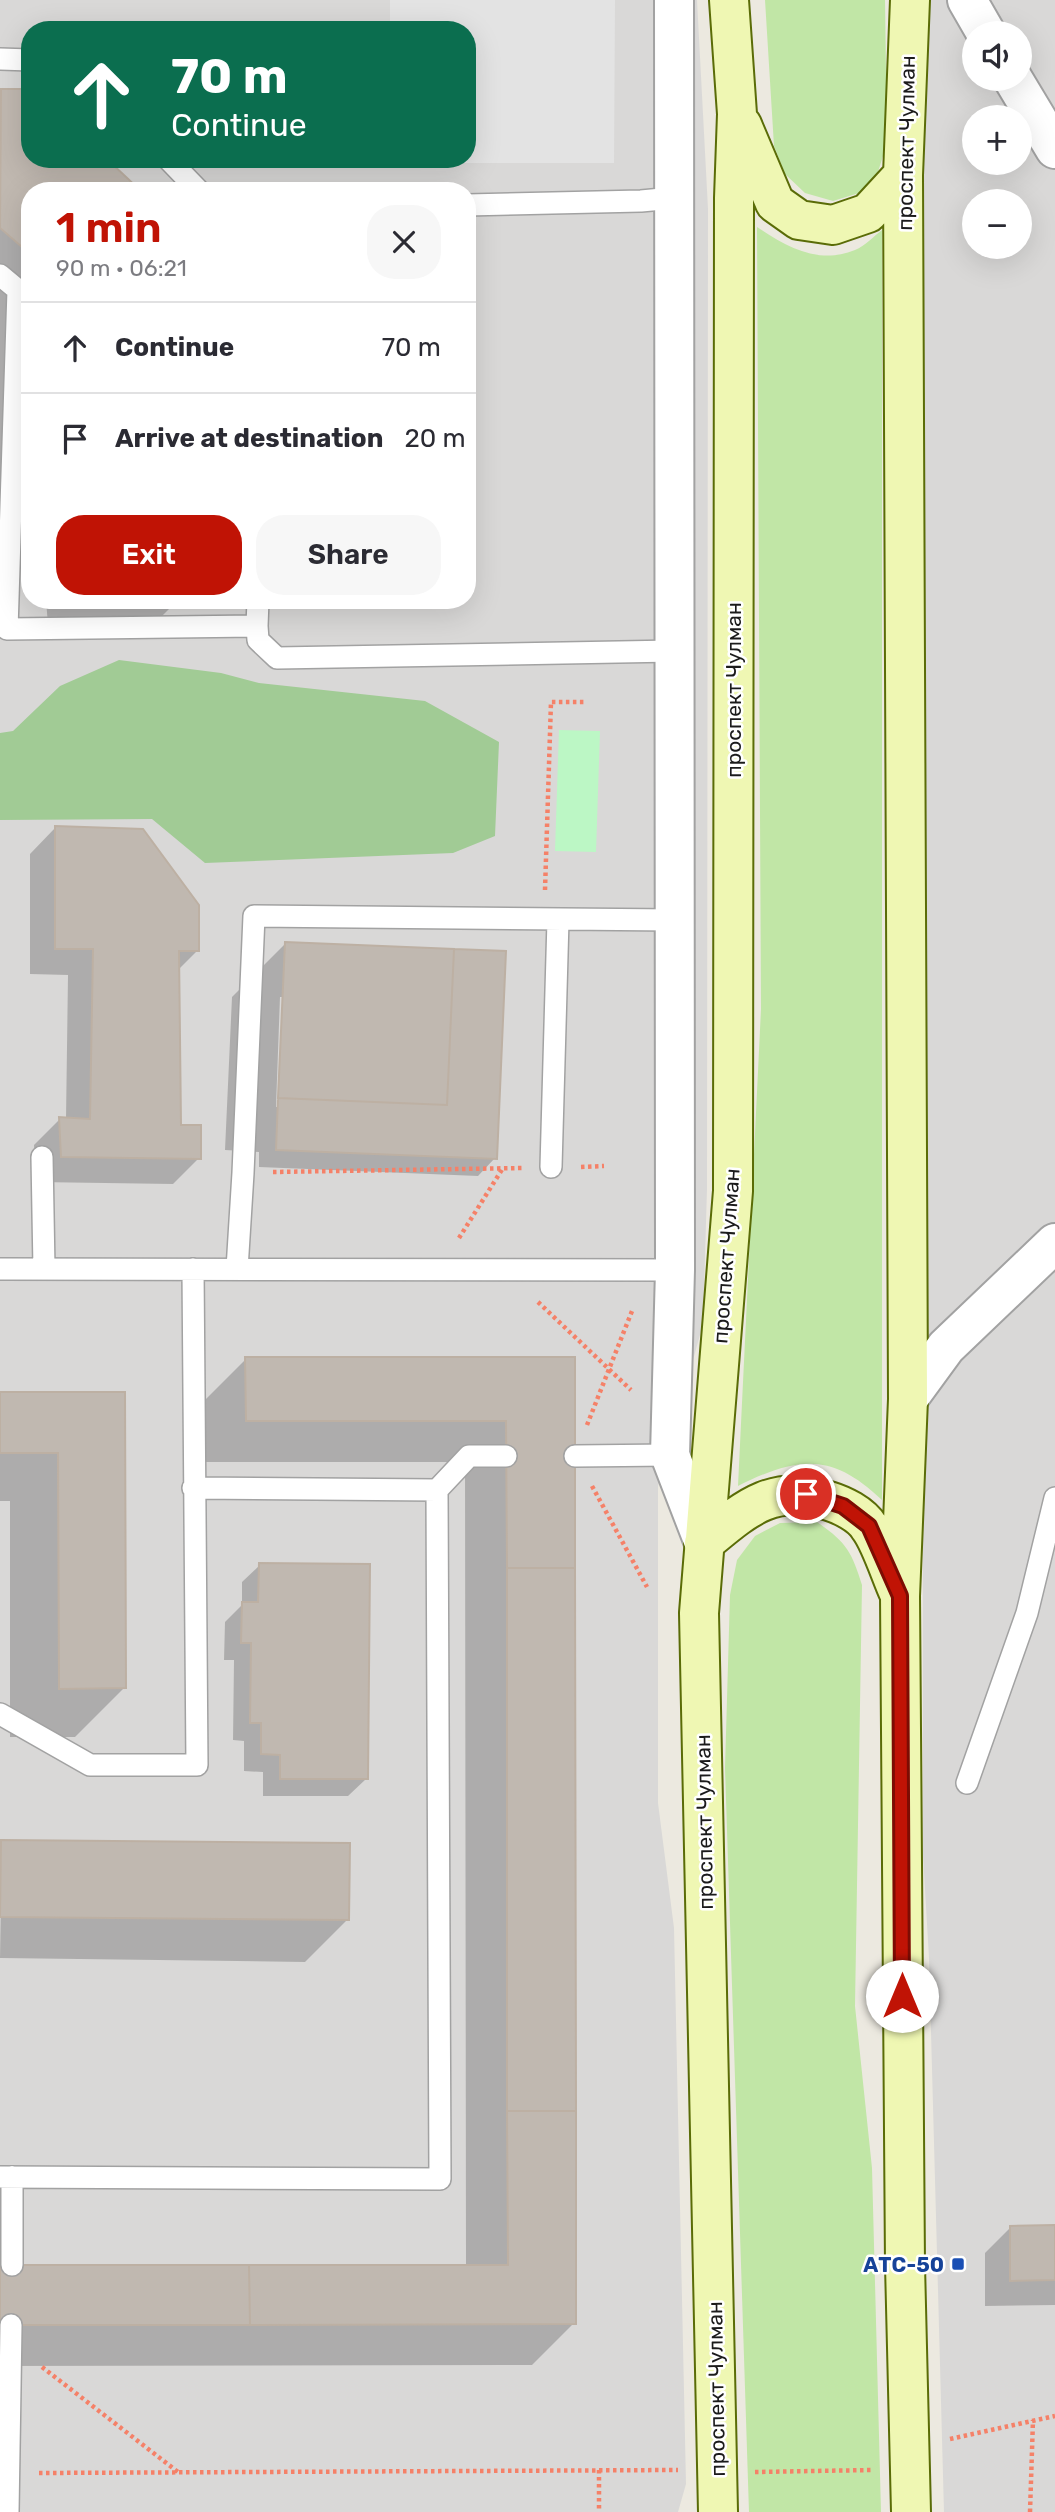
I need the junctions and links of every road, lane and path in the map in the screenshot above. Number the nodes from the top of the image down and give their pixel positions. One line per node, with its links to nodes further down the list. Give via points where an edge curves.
1 (674, 0): 14 (street)
2 (729, 0): 9 (main road, проспект Чулман)
3 (909, 0): 12 (main road, проспект Чулман)
4 (967, 0): 5 (street)
5 (979, 21)
6 (0, 60): 7 (lane)
7 (21, 60)
8 (1020, 91): 10 (street)
9 (737, 114): 12 (main road, via 775,203 799,220 833,225 868,213); 46 (main road, проспект Чулман, via 733,1191)
10 (1055, 149)
11 (177, 168): 13 (lane)
12 (903, 175): 39 (main road, проспект Чулман)
13 (190, 182)
14 (673, 198): 15 (lane); 19 (street)
15 (476, 205)
16 (0, 275): 18 (lane, via 18,290 7,629)
17 (258, 609): 18 (lane)
18 (257, 626): 19 (lane, via 258,640 277,658)
19 (674, 651): 22 (street)
20 (586, 702): 21 (path, via 551,702)
21 (551, 920): 22 (lane); 25 (lane); 27 (lane, via 254,916)
22 (674, 920): 35 (street)
23 (42, 1157): 31 (lane)
24 (604, 1166): 25 (path)
25 (551, 1167): 26 (path)
26 (502, 1168): 27 (path); 34 (path)
27 (243, 1173): 33 (lane)
28 (1055, 1243): 39 (street, via 946,1347)
29 (502, 1268): 34 (lane); 35 (lane); 37 (path)
30 (0, 1269): 31 (lane)
31 (44, 1269): 32 (lane)
32 (192, 1269): 33 (lane); 43 (lane)
33 (237, 1269): 34 (lane)
34 (441, 1269)
35 (675, 1270): 41 (street)
36 (632, 1311): 37 (path)
37 (609, 1369): 38 (path); 40 (path)
38 (635, 1393)
39 (908, 1399): 48 (main road, проспект Чулман)
40 (575, 1455): 41 (lane); 47 (path)
41 (670, 1455): 46 (street)
42 (506, 1456): 44 (lane, via 468,1456)
43 (193, 1488): 44 (lane); 49 (lane, via 197,1765 90,1765)
44 (437, 1490): 51 (lane, via 440,2179)
45 (1055, 1498): 50 (lane, via 1027,1613)
46 (704, 1543): 48 (main road, via 743,1510 775,1496 806,1494 843,1506 869,1526); 65 (main road, проспект Чулман, via 699,1613)
47 (647, 1587)
48 (900, 1596): 66 (main road, проспект Чулман)
49 (0, 1714)
50 (967, 1783)
51 (6, 2177): 52 (lane)
52 (12, 2265)
53 (10, 2333): 60 (path); 62 (lane)
54 (1055, 2416): 55 (path)
55 (1033, 2420): 56 (path); 67 (path)
56 (942, 2441)
57 (599, 2470): 58 (path); 60 (path); 64 (path)
58 (686, 2470)
59 (880, 2470): 61 (path)
60 (178, 2472): 62 (path)
61 (749, 2472)
62 (8, 2473): 63 (lane)
63 (8, 2512)
64 (599, 2512)
65 (718, 2512)
66 (911, 2512)
67 (1030, 2512)

